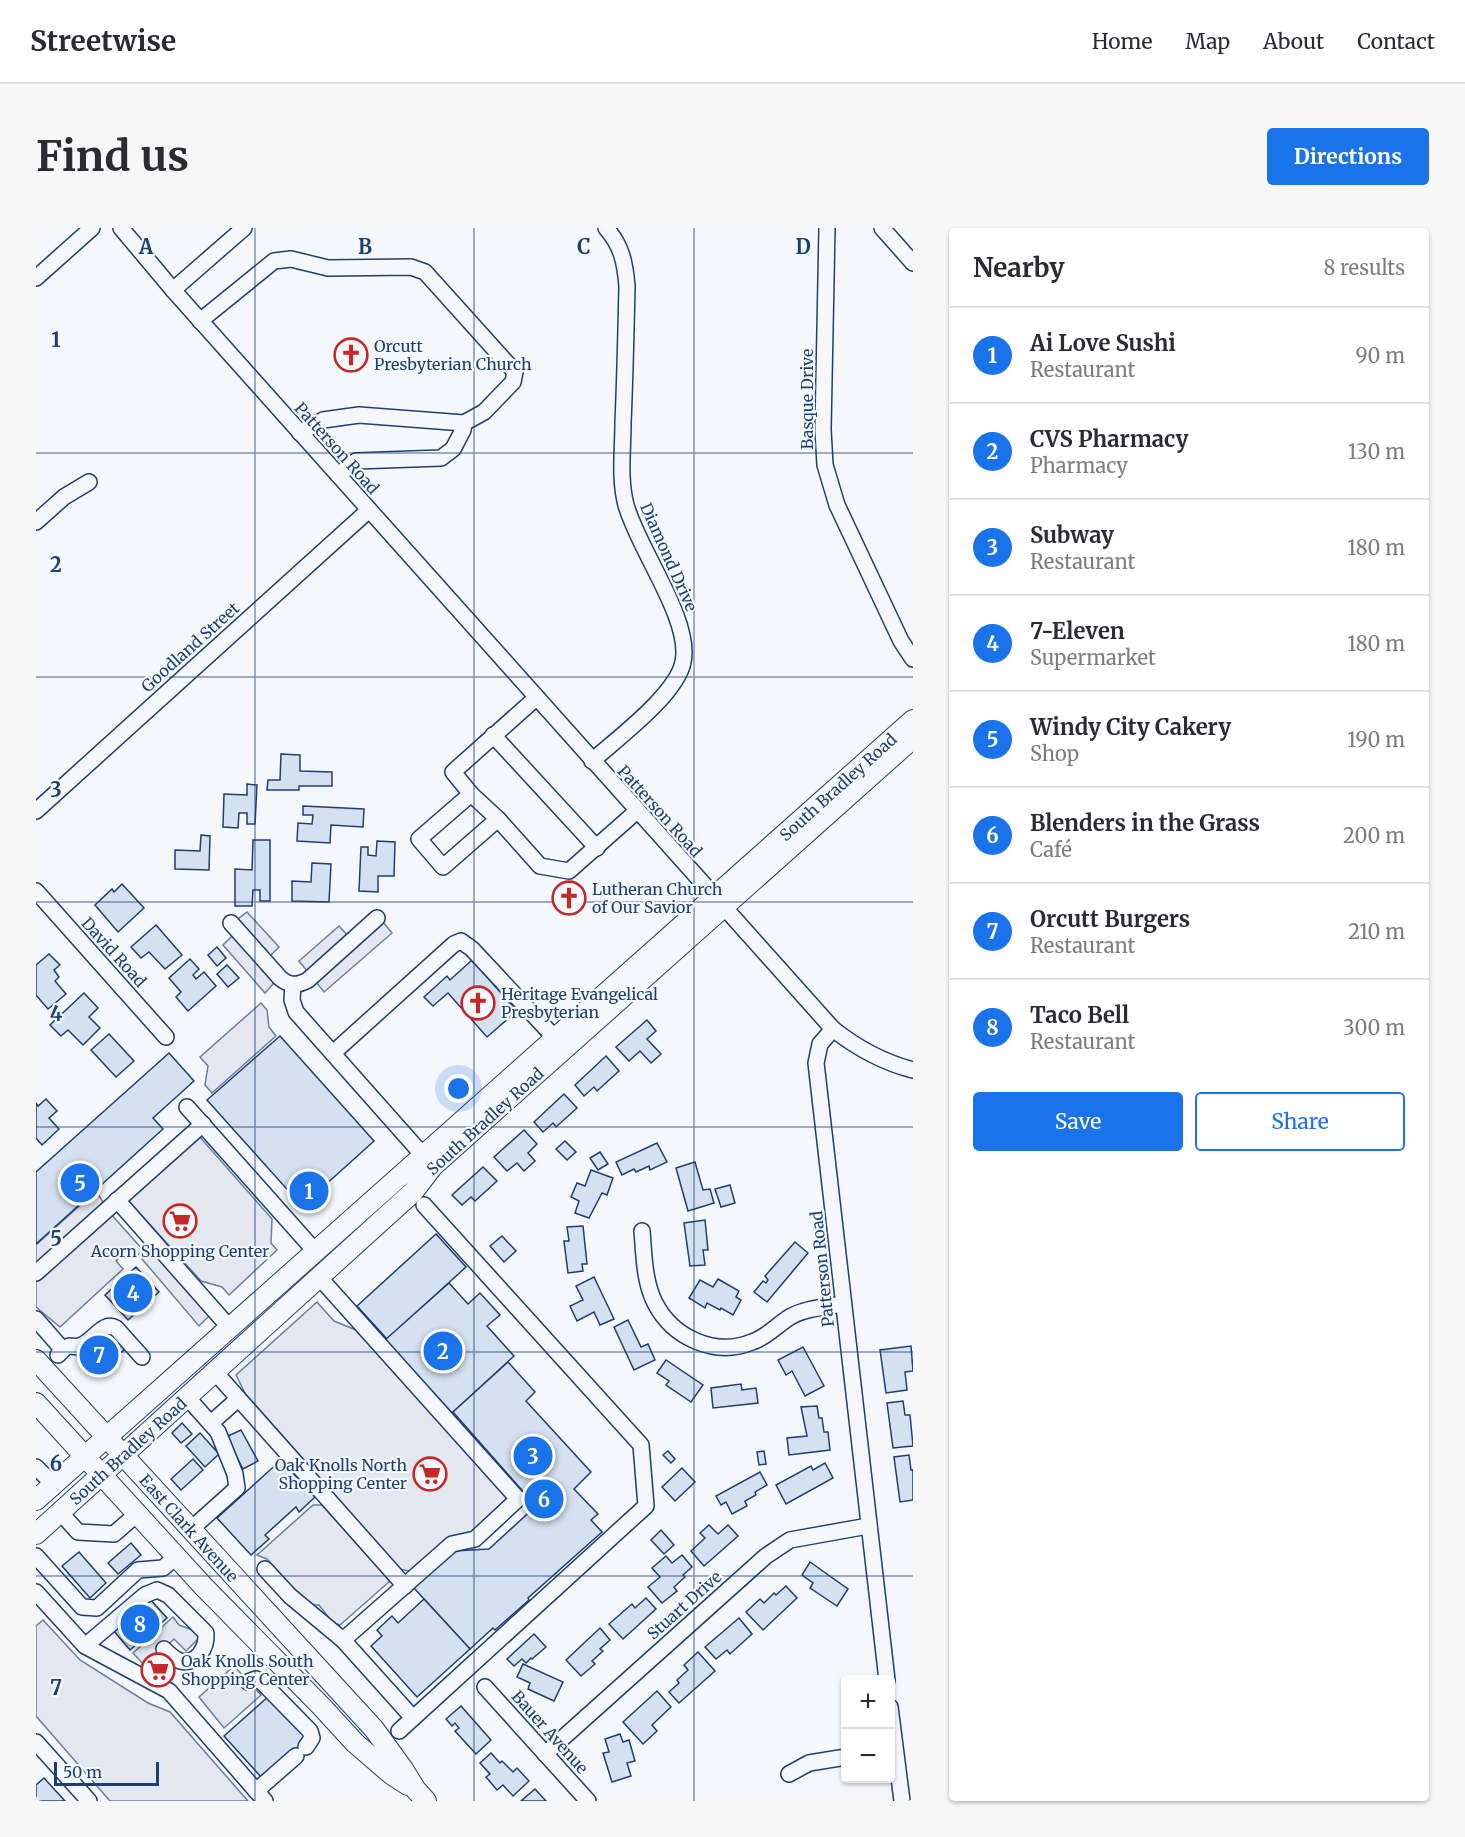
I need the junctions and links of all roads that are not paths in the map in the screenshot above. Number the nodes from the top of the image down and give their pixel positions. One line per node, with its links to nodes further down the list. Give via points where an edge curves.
1 (92, 228): 8 (street)
2 (122, 228): 9 (street, Patterson Road)
3 (244, 228): 9 (street)
4 (606, 228): 22 (street, Diamond Drive, via 625,262 627,286 622,470 626,504 685,641 678,678 668,693)
5 (827, 228): 17 (street, Basque Drive, via 825,465 837,505)
6 (882, 228): 7 (street)
7 (913, 263)
8 (36, 278)
9 (173, 290): 10 (street, Patterson Road)
10 (200, 321): 11 (street, via 274,261 291,259 328,268 411,267 425,272 515,372 513,382 483,412); 12 (street, Patterson Road)
11 (464, 423): 12 (street, via 359,415 323,420); 13 (street, via 453,449 441,458 356,461)
12 (300, 433): 13 (street, Patterson Road)
13 (338, 475): 15 (street, Patterson Road)
14 (89, 482): 16 (street, via 64,497)
15 (369, 510): 18 (street, Patterson Road); 24 (street, Goodland Street)
16 (36, 522)
17 (913, 659)
18 (536, 698): 20 (street); 22 (street, Patterson Road)
19 (913, 720): 29 (main road, South Bradley Road)
20 (493, 735): 23 (street, via 453,772); 27 (street)
21 (913, 738): 29 (main road, South Bradley Road)
22 (592, 761): 25 (street, Patterson Road)
23 (471, 794): 26 (street); 26 (street, via 419,839 443,867)
24 (36, 811)
25 (637, 811): 27 (street); 29 (street, Patterson Road)
26 (498, 819): 27 (street, via 540,866 569,871)
27 (597, 848)
28 (36, 891): 34 (street, David Road)
29 (718, 903): 33 (street, Patterson Road); 35 (main road, South Bradley Road); 40 (main road, South Bradley Road)
30 (377, 918): 32 (street, via 308,980)
31 (231, 923): 32 (street, via 280,978)
32 (293, 985): 36 (street, via 296,1012)
33 (832, 1029): 37 (street, via 879,1059); 48 (street, Patterson Road, via 820,1044 816,1063)
34 (166, 1037)
35 (555, 1038): 36 (street, via 461,941); 40 (main road, South Bradley Road)
36 (333, 1053): 40 (street)
37 (913, 1070)
38 (187, 1107): 39 (street)
39 (202, 1124): 41 (street); 45 (street)
40 (428, 1161): 42 (main road, South Bradley Road, via 412,1192); 45 (main road, South Bradley Road)
41 (117, 1200): 46 (street); 50 (street)
42 (399, 1204): 45 (main road, via 375,1211 335,1247); 47 (main road, South Bradley Road)
43 (424, 1205): 84 (street, via 640,1446 646,1506)
44 (642, 1231): 48 (street, via 649,1287 656,1304 680,1333 707,1346 737,1347 768,1334 792,1316)
45 (315, 1251): 50 (main road, South Bradley Road); 51 (main road, via 308,1270 265,1310)
46 (36, 1273)
47 (319, 1277): 51 (main road, South Bradley Road); 75 (street, via 518,1499 475,1539 452,1544)
48 (843, 1304): 68 (street, Patterson Road)
49 (36, 1319): 52 (street, via 63,1350 89,1341 111,1325)
50 (229, 1327): 59 (main road, South Bradley Road)
51 (256, 1334): 54 (main road, South Bradley Road)
52 (142, 1357)
53 (36, 1360): 59 (main road, East Clark Avenue)
54 (215, 1372): 55 (main road, South Bradley Road); 56 (street)
55 (187, 1397): 58 (street); 61 (main road, South Bradley Road)
56 (238, 1399): 58 (street); 75 (street)
57 (36, 1402): 60 (main road, East Clark Avenue)
58 (211, 1423): 69 (street, via 235,1474 237,1488)
59 (106, 1437): 60 (main road, South Bradley Road); 61 (main road, East Clark Avenue)
60 (84, 1456): 63 (main road, East Clark Avenue); 64 (main road, South Bradley Road)
61 (123, 1456): 63 (main road, South Bradley Road); 69 (main road, East Clark Avenue)
62 (36, 1467): 64 (street)
63 (102, 1476): 66 (main road, South Bradley Road); 67 (main road, East Clark Avenue)
64 (53, 1485): 65 (main road, South Bradley Road)
65 (36, 1500)
66 (60, 1512): 67 (street, via 78,1532 114,1534); 70 (main road, South Bradley Road)
67 (138, 1513): 72 (main road, East Clark Avenue)
68 (868, 1526): 81 (street, Patterson Road); 88 (street, Stuart Drive, via 790,1540 766,1556)
69 (190, 1530): 78 (main road, East Clark Avenue)
70 (36, 1534)
71 (36, 1556): 72 (street, via 82,1607 97,1608 138,1570 163,1568)
72 (176, 1557): 74 (main road, East Clark Avenue)
73 (265, 1569): 77 (street, via 290,1596)
74 (203, 1586): 78 (main road, East Clark Avenue, via 218,1592 280,1649); 87 (main road, East Clark Avenue, via 355,1743)
75 (405, 1586): 77 (street)
76 (36, 1592): 79 (street)
77 (343, 1640): 84 (street)
78 (294, 1642): 87 (main road, East Clark Avenue, via 374,1729)
79 (85, 1646): 80 (street, via 145,1595 157,1590 168,1595 206,1634 206,1647 189,1661 174,1658); 92 (street, via 169,1691)
80 (164, 1649)
81 (886, 1675)
82 (248, 1682): 92 (street, via 262,1682 310,1731 312,1738)
83 (485, 1687): 88 (street, Bauer Avenue)
84 (413, 1718): 85 (street)
85 (399, 1731)
86 (36, 1742): 94 (street)
87 (380, 1752): 93 (main road, East Clark Avenue, via 391,1774)
88 (545, 1754): 95 (street, Bauer Avenue)
89 (841, 1758): 91 (street, via 808,1763)
90 (895, 1761): 96 (street)
91 (789, 1774)
92 (261, 1796)
93 (421, 1796)
94 (89, 1801)
95 (588, 1801)
96 (902, 1801)

